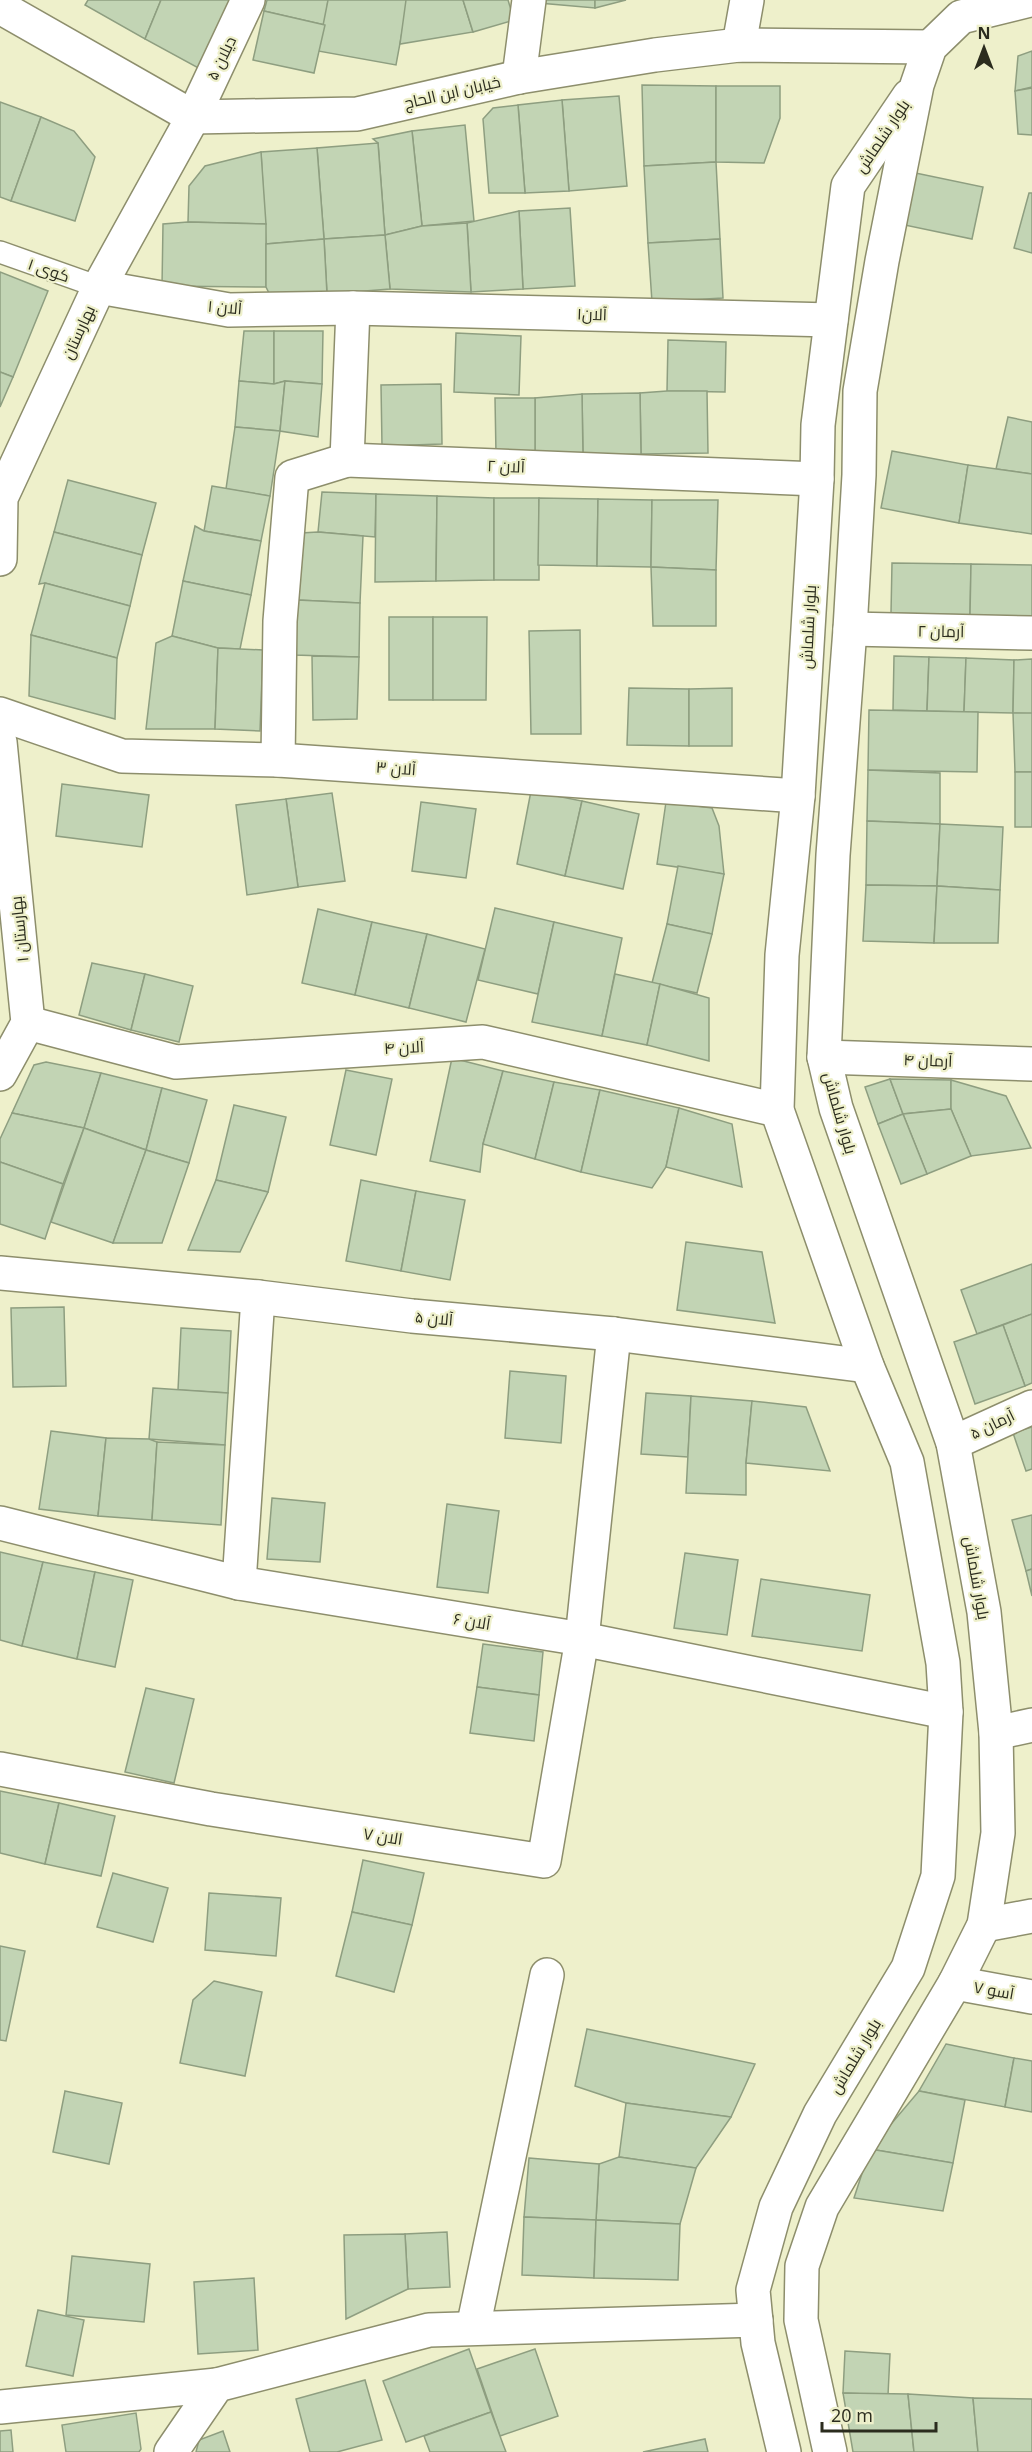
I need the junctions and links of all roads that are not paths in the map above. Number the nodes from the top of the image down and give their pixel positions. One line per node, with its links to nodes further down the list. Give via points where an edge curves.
1 (248, 0): 11 (street, دیلان ۵)
2 (528, 0): 9 (street)
3 (747, 0): 7 (street)
4 (1030, 0): 6 (street)
5 (0, 7): 11 (street)
6 (962, 9): 8 (street)
7 (739, 45): 8 (street, خیابان ابن الحاج); 9 (street, خیابان ابن الحاج)
8 (930, 47): 10 (street)
9 (519, 77): 11 (street, خیابان ابن الحاج, via 357,114)
10 (917, 85): 15 (street, بلوار شلماش, via 848,186); 17 (street, بلوار شلماش, via 860,391)
11 (193, 117): 13 (street, بهارستان)
12 (0, 252): 13 (lane, کوی ۱)
13 (99, 287): 14 (street, آلان ۱, via 229,310); 21 (street, بهارستان)
14 (353, 308): 15 (street, آلان۱); 18 (street)
15 (831, 320): 16 (street, بلوار شلماش)
16 (818, 437): 17 (street, via 829,446 840,447); 20 (street, بلوار شلماش)
17 (859, 439): 19 (street, بلوار شلماش)
18 (347, 460): 20 (street, آلان ۲); 27 (street, آلان ۲, via 292,477 280,621)
19 (859, 475): 20 (street, via 842,463 828,462); 23 (street, بلوار شلماش)
20 (817, 479): 28 (street, بلوار شلماش)
21 (1, 497): 22 (street, بهارستان)
22 (0, 559)
23 (850, 629): 24 (street, آرمان ۲); 30 (street, بلوار شلماش, via 833,855)
24 (1032, 633)
25 (0, 714): 27 (street, آلان ۳, via 122,756)
26 (0, 742): 29 (street, بهارستان ۱)
27 (278, 760): 28 (street, آلان ۳)
28 (798, 796): 33 (street, بلوار شلماش, via 782,955)
29 (28, 1023): 32 (street); 33 (street, آلان ۴, via 176,1062 483,1042)
30 (824, 1057): 31 (street, آرمان ۴); 39 (street, بلوار شلماش, via 836,1108)
31 (1032, 1064)
32 (0, 1074)
33 (777, 1110): 37 (street, بلوار شلماش)
34 (0, 1274): 35 (street, آلان ۵)
35 (258, 1297): 36 (street, آلان ۵); 41 (street)
36 (614, 1334): 37 (street, آلان ۵); 42 (street)
37 (867, 1366): 43 (street, بلوار شلماش, via 907,1462 943,1663)
38 (1032, 1407): 39 (street, آرمان ۵)
39 (952, 1443): 45 (street, بلوار شلماش, via 984,1612)
40 (0, 1523): 41 (street, آلان ۶)
41 (239, 1583): 42 (street, آلان ۶)
42 (582, 1639): 43 (street, آلان ۶); 46 (street, الان ۷, via 544,1861 211,1809)
43 (946, 1712): 52 (street, بلوار شلماش, via 938,1876 908,1968 820,2114 776,2207 753,2290)
44 (1032, 1725): 45 (street)
45 (996, 1733): 48 (street, بلوار شلماش, via 998,1833)
46 (0, 1769)
47 (1032, 1916): 48 (street)
48 (984, 1924): 50 (street, بلوار شلماش)
49 (548, 1975): 53 (street)
50 (955, 1983): 51 (street, آسو ۷); 58 (street, بلوار شلماش, via 822,2208 802,2266 801,2320)
51 (1032, 1997)
52 (756, 2320): 53 (street); 57 (street, بلوار شلماش)
53 (472, 2328): 54 (street, via 429,2330)
54 (217, 2385): 55 (street); 56 (street)
55 (0, 2407)
56 (171, 2452)
57 (784, 2452)
58 (830, 2452)

